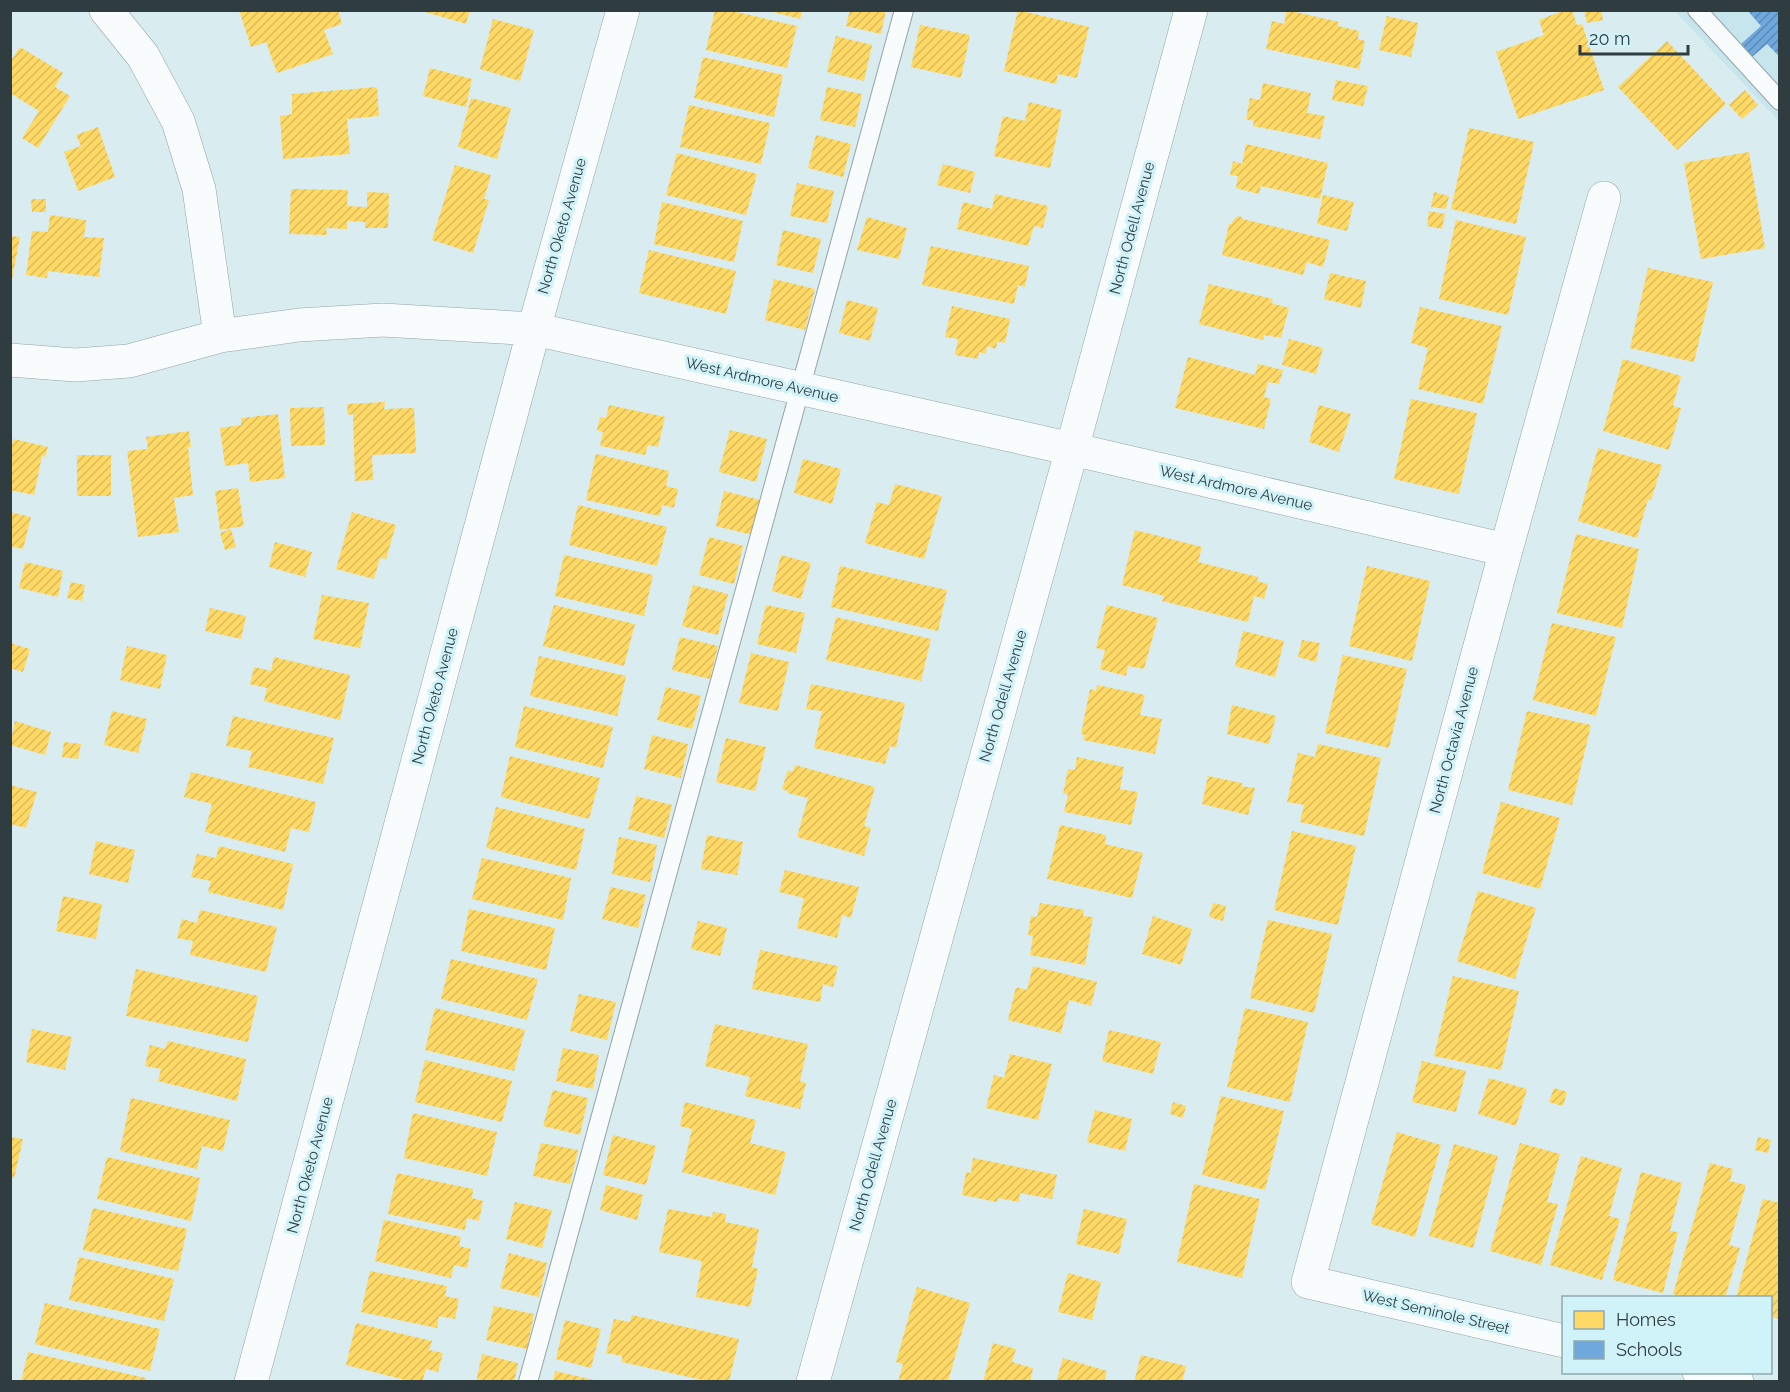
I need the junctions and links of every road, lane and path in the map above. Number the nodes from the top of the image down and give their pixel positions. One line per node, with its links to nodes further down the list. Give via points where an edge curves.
1 (106, 10): 9 (street, via 143,56 178,121 199,189)
2 (623, 10): 8 (street, North Oketo Avenue)
3 (904, 10): 11 (lane)
4 (1191, 10): 12 (street, North Odell Avenue)
5 (1697, 10): 6 (lane)
6 (1779, 101)
7 (1604, 198): 13 (street, North Octavia Avenue)
8 (534, 329): 9 (street, West Ardmore Avenue, via 383,321 299,325); 11 (street, West Ardmore Avenue); 17 (street, North Oketo Avenue)
9 (220, 336): 10 (street, West Ardmore Avenue, via 129,361 75,365)
10 (10, 360)
11 (801, 389): 12 (street, West Ardmore Avenue); 18 (lane)
12 (1072, 449): 13 (street, West Ardmore Avenue); 19 (street, North Odell Avenue)
13 (1506, 549): 14 (street, North Octavia Avenue)
14 (1308, 1282): 15 (street, West Seminole Street)
15 (1562, 1341)
16 (1706, 1374): 20 (street)
17 (251, 1382)
18 (528, 1382)
19 (813, 1382)
20 (1737, 1382)

